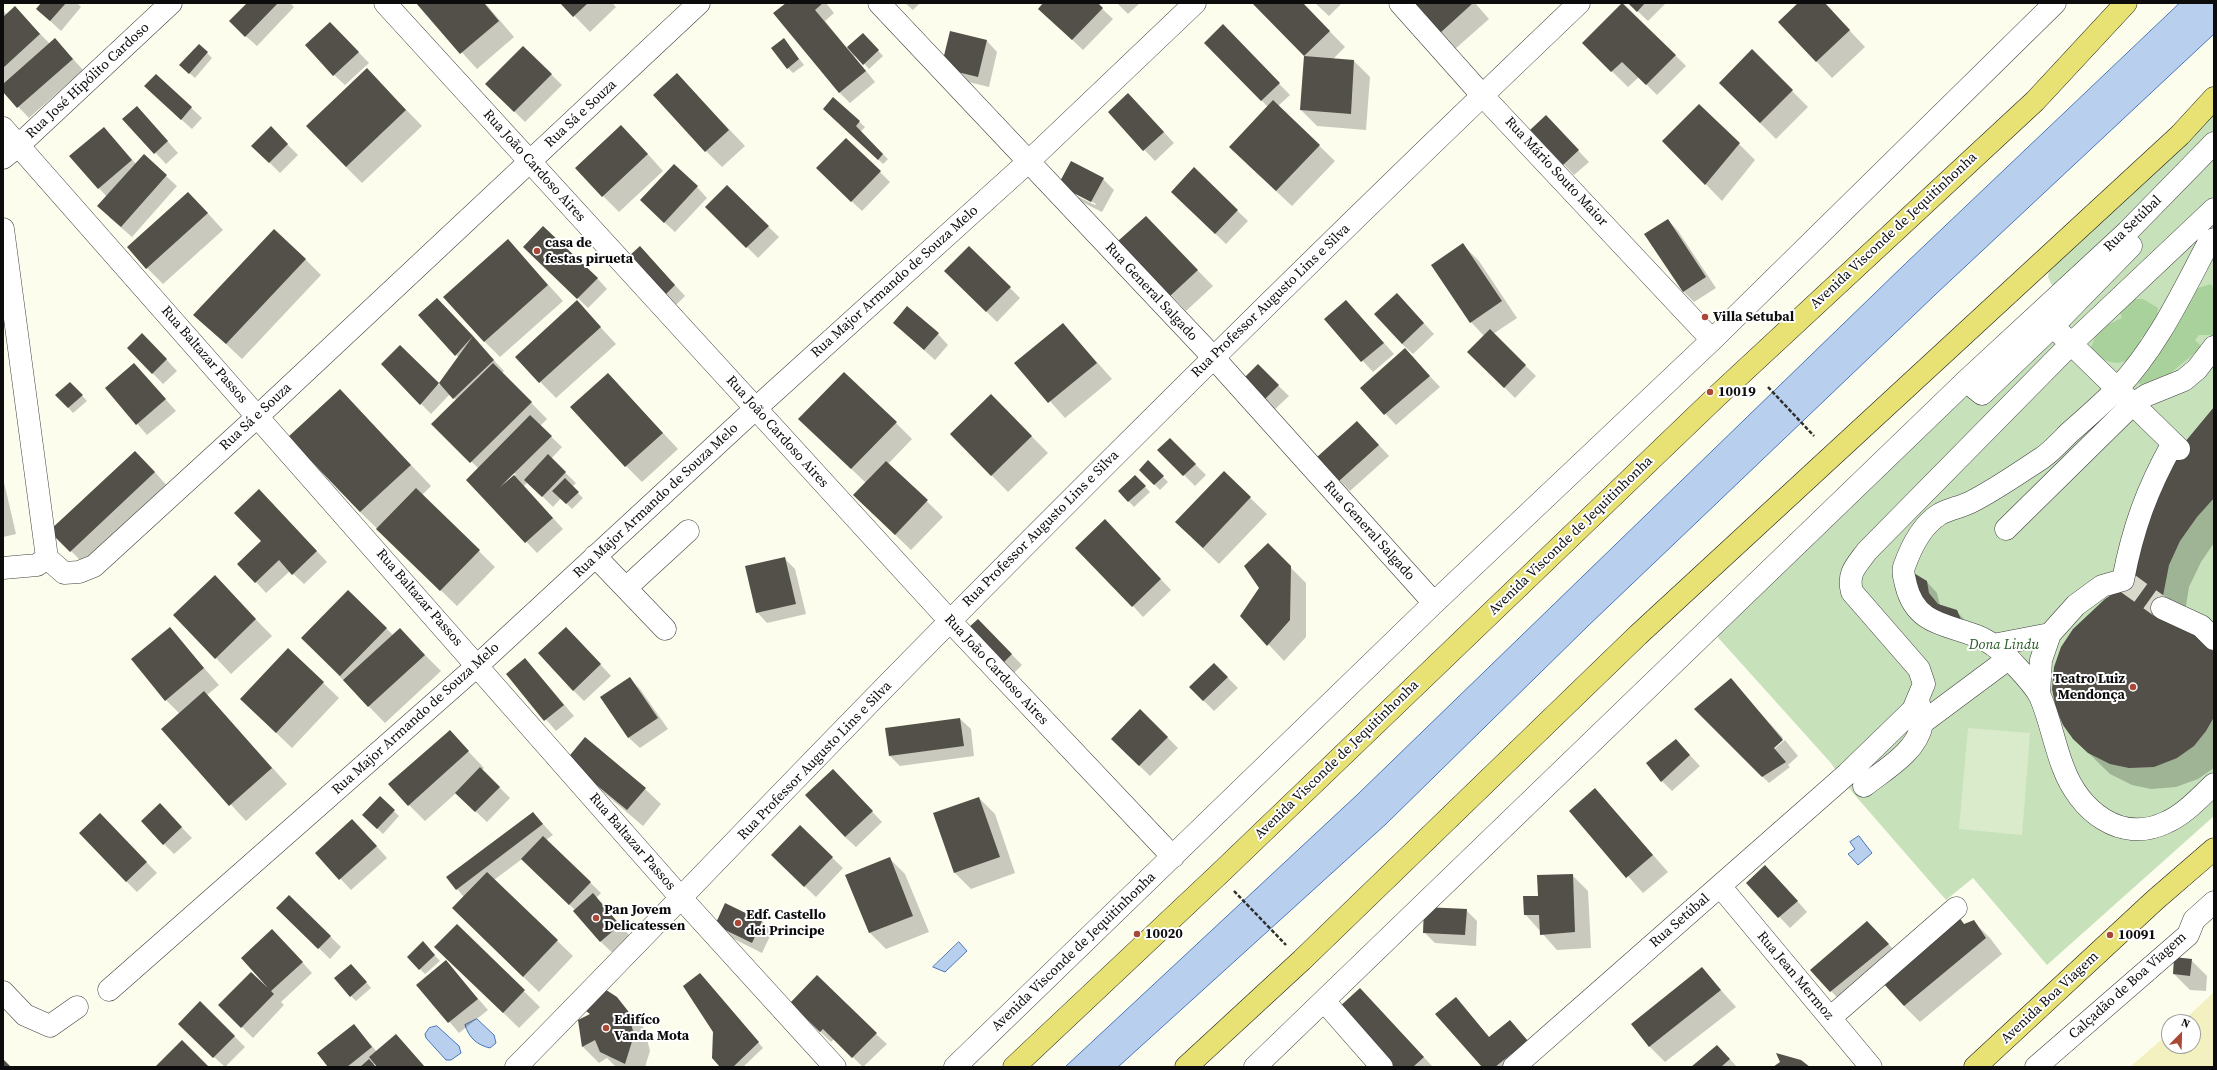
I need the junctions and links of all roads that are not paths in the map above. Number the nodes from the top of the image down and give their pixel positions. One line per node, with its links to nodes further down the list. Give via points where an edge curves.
1 (172, 3): 14 (street, Rua José Hipólito Cardoso)
2 (699, 3): 16 (street, Rua Sá e Souza)
3 (879, 3): 15 (street, Rua General Salgado)
4 (1195, 3): 15 (street, Rua Major Armando de Souza Melo)
5 (1400, 3): 10 (street, Rua Mário Souto Maior)
6 (1579, 3): 10 (street, Rua Professor Augusto Lins e Silva)
7 (2056, 3): 22 (street, Avenida Visconde de Jequitinhonha)
8 (2126, 3): 65 (main road, Avenida Visconde de Jequitinhonha, via 2035,100 1716,397)
9 (389, 4): 16 (street, Rua João Cardoso Aires)
10 (1482, 95): 22 (street, Rua Mário Souto Maior); 25 (street, Rua Professor Augusto Lins e Silva)
11 (2214, 98): 61 (main road, via 2180,135 1638,635 1302,960)
12 (3, 128): 14 (street, Rua Baltazar Passos)
13 (2214, 143): 19 (street, Rua Setúbal)
14 (11, 152): 30 (street, Rua Baltazar Passos)
15 (1028, 162): 25 (street, Rua General Salgado); 29 (street, Rua Major Armando de Souza Melo)
16 (530, 163): 29 (street, Rua João Cardoso Aires); 30 (street, Rua Sá e Souza)
17 (2214, 209): 23 (street)
18 (3, 230): 34 (street)
19 (2126, 232): 21 (street, via 2137,241); 26 (street, Rua Setúbal)
20 (2214, 239): 27 (street, via 2208,244 2160,334)
21 (2053, 326): 23 (street); 26 (street, via 1982,394)
22 (1712, 340): 37 (street, Avenida Visconde de Jequitinhonha)
23 (2071, 344): 27 (street); 46 (street, via 1867,551 1853,570 1849,580 1852,592 1919,669 1924,684)
24 (2214, 347): 28 (street, via 2197,369 2184,380 2147,395)
25 (1212, 357): 37 (street, Rua General Salgado); 39 (street, Rua Professor Augusto Lins e Silva)
26 (1966, 381): 58 (street)
27 (2117, 389): 28 (street); 43 (street, via 2044,457 1970,503 1940,514 1929,522 1918,536 1903,571 1908,594 1920,611 1936,624 1976,636)
28 (2133, 404): 31 (street); 41 (street, via 2176,446 2145,498 2132,537 2123,580 2102,586 2076,605)
29 (755, 409): 33 (street, Rua Major Armando de Souza Melo); 39 (street, Rua João Cardoso Aires)
30 (258, 416): 34 (street, Rua Sá e Souza, via 94,566 79,572 64,573); 44 (street, Rua Baltazar Passos)
31 (2006, 529)
32 (688, 531): 36 (street)
33 (596, 556): 36 (street); 44 (street, Rua Major Armando de Souza Melo)
34 (47, 558): 35 (street, via 37,565)
35 (3, 568)
36 (626, 588): 40 (street)
37 (1434, 603): 51 (street, Avenida Visconde de Jequitinhonha)
38 (2162, 608): 42 (street, via 2201,626)
39 (950, 621): 51 (street, Rua João Cardoso Aires); 53 (street, Rua Professor Augusto Lins e Silva)
40 (664, 629)
41 (2050, 634): 43 (street); 45 (street, via 2041,660)
42 (2214, 640)
43 (2000, 652): 45 (street); 47 (street)
44 (478, 665): 53 (street, Rua Baltazar Passos); 56 (street, Rua Major Armando de Souza Melo)
45 (2039, 694): 49 (street, via 2063,768 2074,791 2086,807 2101,818 2131,829 2168,822)
46 (1918, 700): 47 (street); 48 (street, via 1913,710)
47 (1922, 723): 48 (street, via 1920,732 1909,749)
48 (1855, 780): 52 (street, Rua Setúbal)
49 (2214, 784)
50 (2214, 849): 71 (main road, Avenida Boa Viagem)
51 (1173, 857): 64 (street, Avenida Visconde de Jequitinhonha)
52 (1720, 886): 60 (street, Rua Jean Mermoz); 69 (street, Rua Setúbal)
53 (682, 899): 62 (street, Rua Professor Augusto Lins e Silva); 63 (street, Rua Baltazar Passos)
54 (2214, 902): 72 (street, Calçadão de Boa Viagem, via 2194,920 2188,936)
55 (1956, 908): 60 (street)
56 (109, 990)
57 (3, 992): 59 (street, via 25,1015 50,1026)
58 (1324, 1001): 67 (street); 68 (street)
59 (77, 1007)
60 (1830, 1018): 70 (street, Rua Jean Mermoz)
61 (1207, 1058): 66 (main road)
62 (516, 1067)
63 (835, 1067)
64 (955, 1067)
65 (1014, 1067)
66 (1186, 1067)
67 (1255, 1067)
68 (1382, 1067)
69 (1514, 1067)
70 (1871, 1067)
71 (1975, 1067)
72 (2036, 1067)

